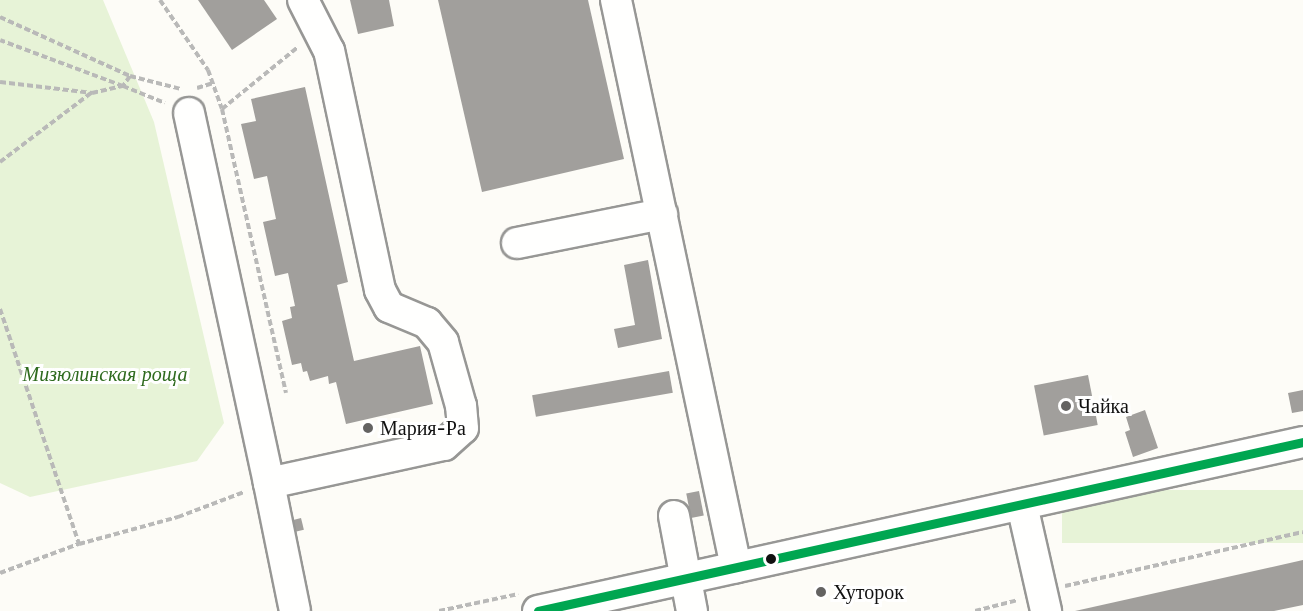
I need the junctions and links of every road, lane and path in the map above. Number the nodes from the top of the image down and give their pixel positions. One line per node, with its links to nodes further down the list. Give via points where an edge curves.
1 (160, 0): 9 (path)
2 (303, 0): 5 (street)
3 (616, 0): 15 (street)
4 (0, 18): 7 (path)
5 (320, 29): 12 (path); 20 (street, via 329,51 380,290 389,307 428,323 443,342 461,406 463,428 444,445)
6 (0, 40): 10 (path)
7 (130, 76): 9 (path, via 190,91); 10 (path)
8 (0, 82): 11 (path)
9 (213, 83): 12 (path)
10 (123, 86): 11 (path); 13 (path)
11 (92, 93): 14 (path)
12 (222, 109): 18 (path)
13 (189, 113): 20 (street)
14 (0, 162)
15 (662, 214): 16 (street); 25 (street)
16 (517, 243)
17 (0, 309): 24 (path)
18 (286, 393)
19 (1303, 442): 21 (street)
20 (269, 483): 24 (path, via 178,517); 29 (street)
21 (1022, 505): 25 (street); 28 (street)
22 (674, 516): 27 (street)
23 (1303, 532): 28 (path)
24 (79, 544): 26 (path)
25 (736, 567): 27 (street)
26 (0, 573)
27 (686, 579): 30 (street); 31 (street)
28 (1044, 601): 32 (path)
29 (295, 611)
30 (538, 611)
31 (692, 611)
32 (975, 611)

